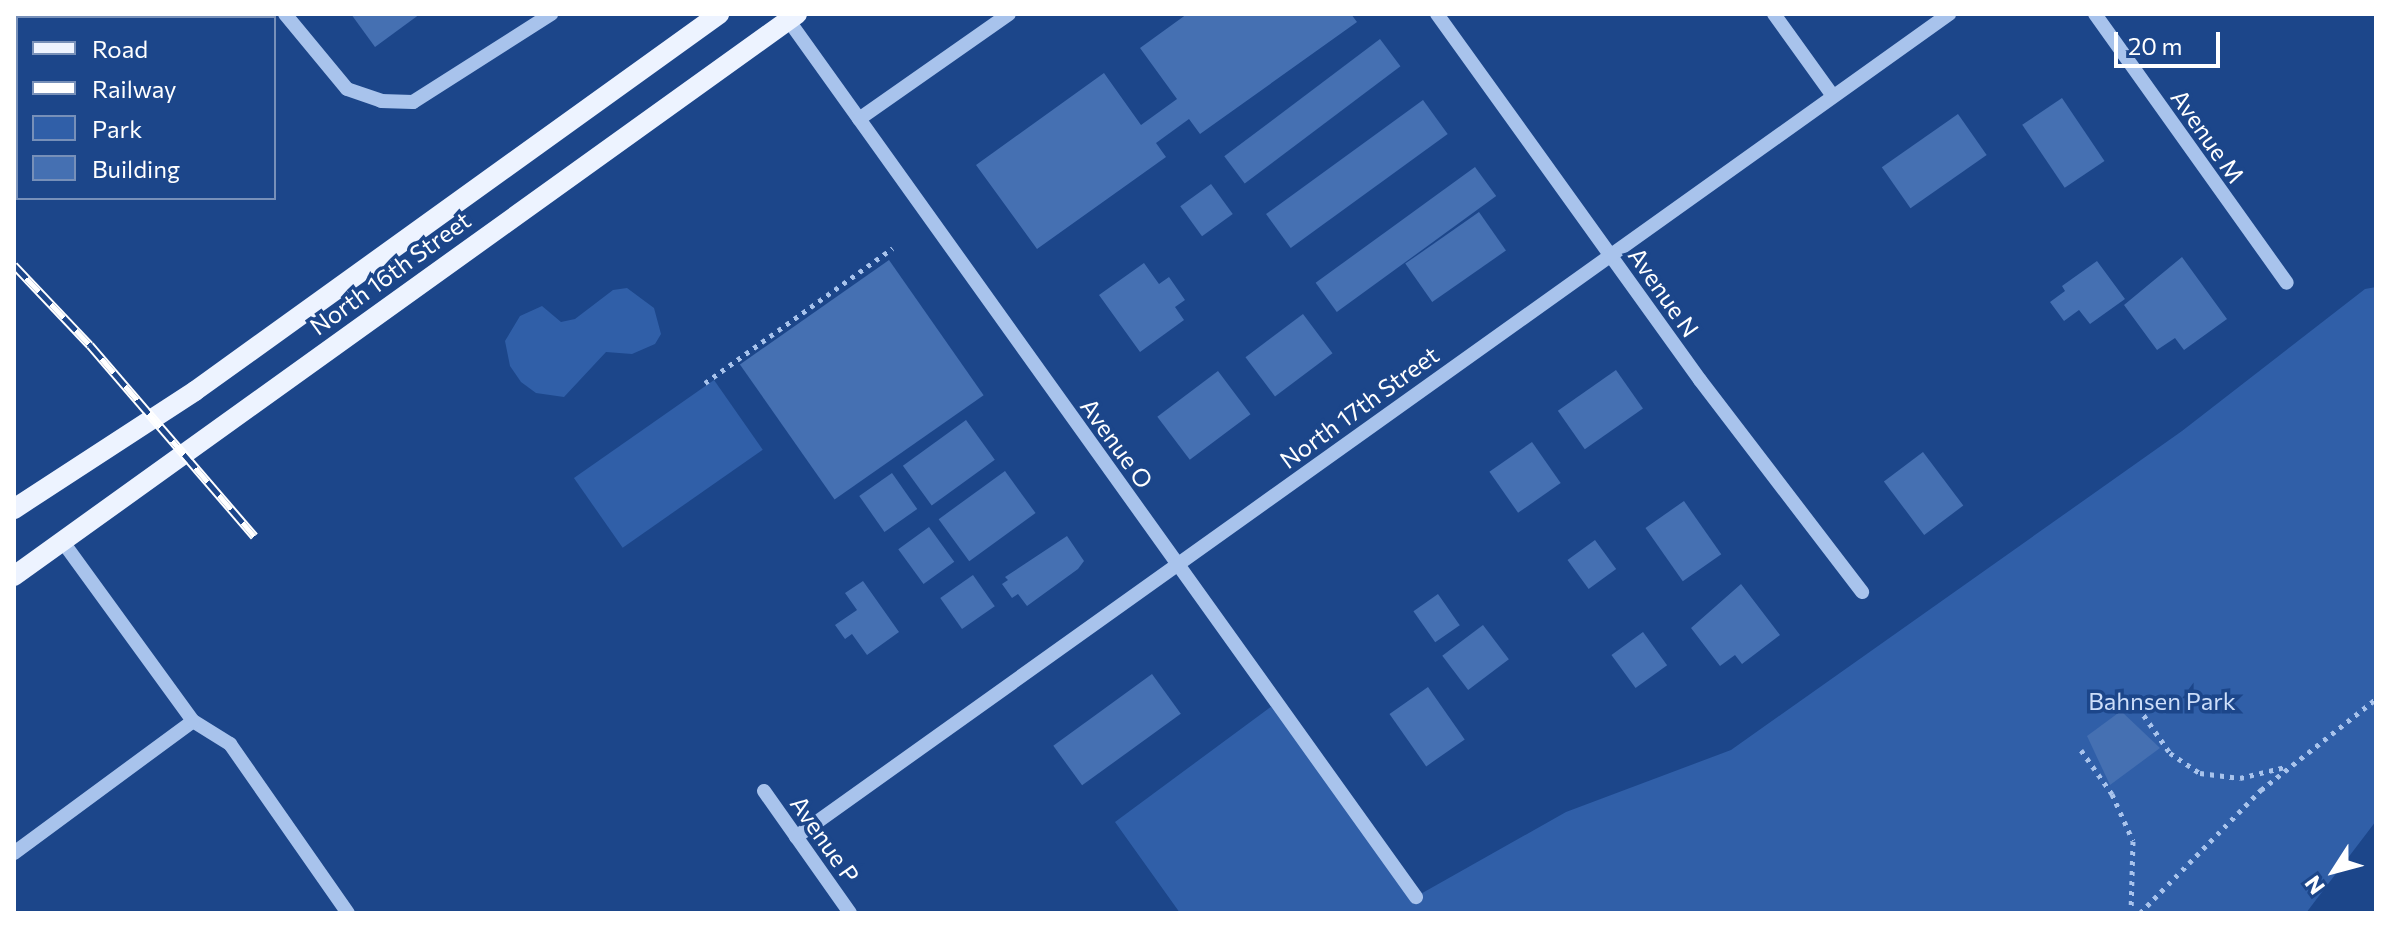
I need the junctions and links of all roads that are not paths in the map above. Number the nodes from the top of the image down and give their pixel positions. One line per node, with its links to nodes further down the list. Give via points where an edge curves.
1 (285, 14): 2 (street, via 347,89 381,101 413,102)
2 (551, 14)
3 (719, 14): 14 (main road, North 16th Street, via 195,391)
4 (1009, 14): 11 (street)
5 (1437, 14): 12 (street, Avenue N)
6 (1774, 14): 10 (street)
7 (1949, 14): 10 (street, North 17th Street)
8 (2095, 14): 13 (street, Avenue M)
9 (790, 16): 11 (street, Avenue O); 15 (main road, North 16th Street)
10 (1833, 96): 12 (street, North 17th Street)
11 (859, 119): 16 (street, Avenue O)
12 (1610, 253): 16 (street, North 17th Street); 18 (street, Avenue N)
13 (2287, 283)
14 (14, 509)
15 (62, 541): 17 (main road, North 16th Street); 19 (street)
16 (1177, 565): 21 (street, North 17th Street); 23 (street, Avenue O)
17 (14, 576)
18 (1862, 592)
19 (193, 721): 22 (street); 24 (street, via 230,744)
20 (764, 791): 21 (street, Avenue P)
21 (796, 837): 25 (street, Avenue P)
22 (14, 853)
23 (1416, 897)
24 (348, 913)
25 (850, 913)

